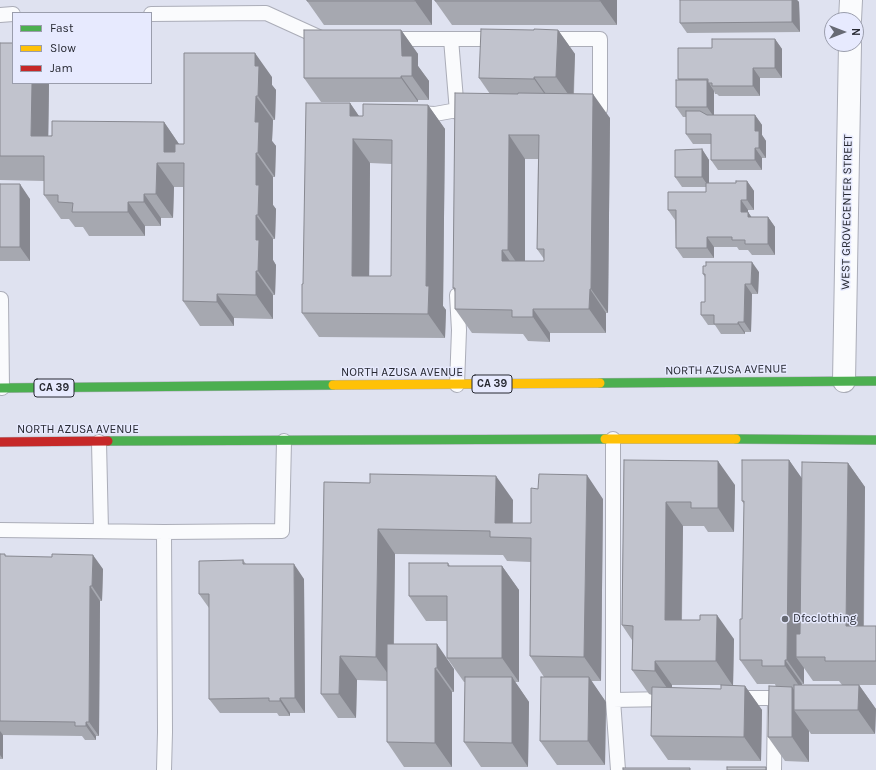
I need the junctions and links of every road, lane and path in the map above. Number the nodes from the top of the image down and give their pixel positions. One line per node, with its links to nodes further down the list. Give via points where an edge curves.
1 (851, 0): 2 (street)
2 (850, 12)
3 (0, 14): 4 (lane)
4 (12, 14)
5 (152, 14): 6 (lane, via 266,13 323,39)
6 (331, 39)
7 (379, 39): 8 (lane)
8 (451, 39): 9 (lane); 13 (lane)
9 (514, 39)
10 (529, 39): 12 (lane, via 600,39 600,109)
11 (850, 52): 19 (street, WEST GROVECENTER STREET)
12 (576, 109)
13 (457, 110): 14 (lane); 15 (lane, via 435,114); 16 (lane)
14 (489, 110)
15 (405, 113)
16 (457, 125)
17 (457, 285): 21 (lane)
18 (0, 299): 22 (lane)
19 (844, 381): 20 (main road, NORTH AZUSA AVENUE / CA 39); 21 (main road, NORTH AZUSA AVENUE / CA 39)
20 (876, 381)
21 (457, 385): 22 (main road, NORTH AZUSA AVENUE / CA 39)
22 (1, 388)
23 (613, 439): 24 (main road, NORTH AZUSA AVENUE); 25 (main road, NORTH AZUSA AVENUE); 33 (lane)
24 (876, 440)
25 (284, 441): 27 (main road, NORTH AZUSA AVENUE); 30 (lane, via 282,531)
26 (0, 442): 27 (main road, NORTH AZUSA AVENUE)
27 (99, 442): 29 (lane)
28 (0, 530): 29 (lane)
29 (101, 531): 30 (lane)
30 (164, 532): 34 (lane)
31 (719, 698): 36 (lane, via 774,698)
32 (681, 699): 33 (lane)
33 (612, 700): 35 (lane)
34 (164, 770)
35 (618, 770)
36 (774, 770)

